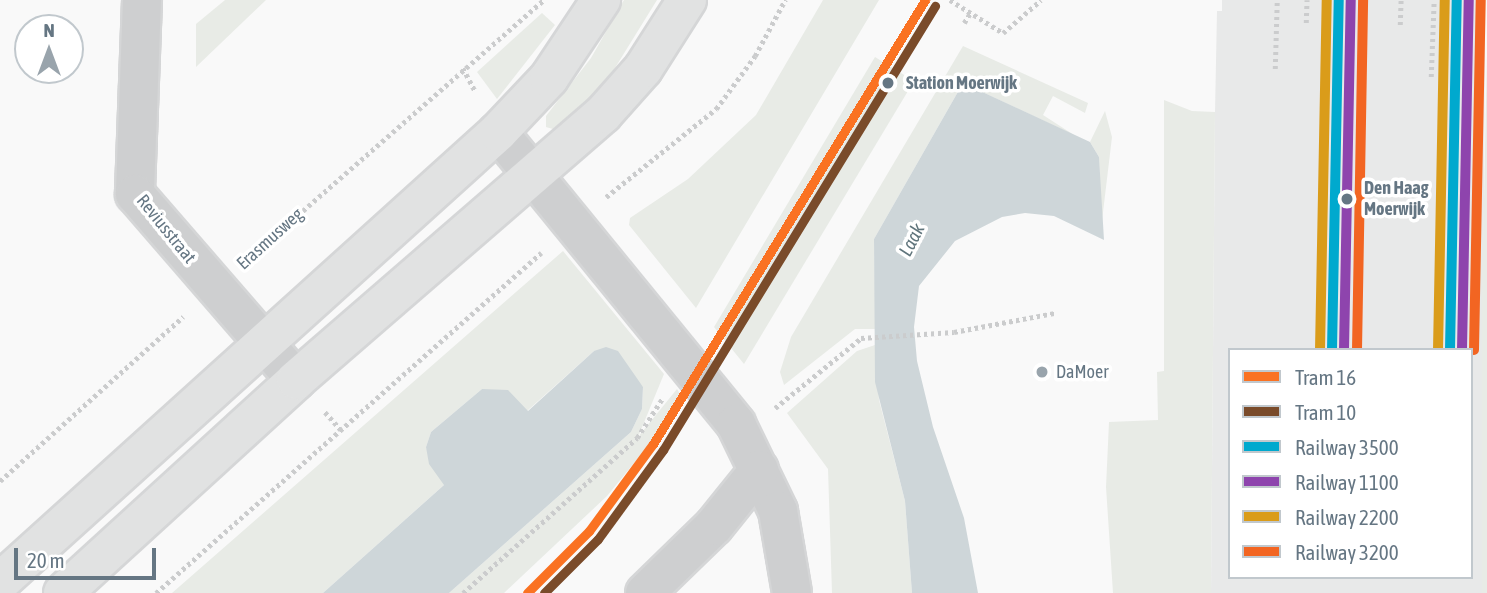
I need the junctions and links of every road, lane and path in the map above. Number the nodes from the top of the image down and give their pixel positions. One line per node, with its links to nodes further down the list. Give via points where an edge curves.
1 (142, 0): 21 (street, Reviusstraat, via 135,194)
2 (544, 0): 21 (path, Erasmusweg)
3 (601, 0): 18 (main road, via 549,78)
4 (687, 0): 19 (main road, via 627,88)
5 (785, 0): 20 (path, via 755,56 710,115)
6 (950, 0): 12 (path)
7 (1041, 0): 12 (path, via 1003,33)
8 (1277, 0): 16 (path)
9 (1307, 0): 14 (path)
10 (1401, 0): 15 (path)
11 (1434, 0): 17 (path)
12 (971, 12): 13 (path)
13 (964, 23)
14 (1306, 23)
15 (1400, 25)
16 (1275, 69)
17 (1431, 77)
18 (498, 132): 19 (street); 23 (main road)
19 (532, 176): 20 (street); 25 (main road)
20 (573, 225): 24 (street); 31 (path)
21 (215, 288): 23 (street, Reviusstraat); 28 (path, Erasmusweg)
22 (1055, 313): 26 (path, via 972,330 861,338)
23 (265, 344): 25 (street, Reviusstraat); 29 (main road)
24 (685, 362): 26 (street, via 722,404); 32 (path, via 637,439)
25 (296, 380): 30 (main road)
26 (741, 435): 27 (street)
27 (759, 470): 33 (street, via 714,526); 34 (street, via 783,527)
28 (0, 481)
29 (0, 582)
30 (63, 593)
31 (156, 593)
32 (463, 593)
33 (645, 593)
34 (792, 593)

